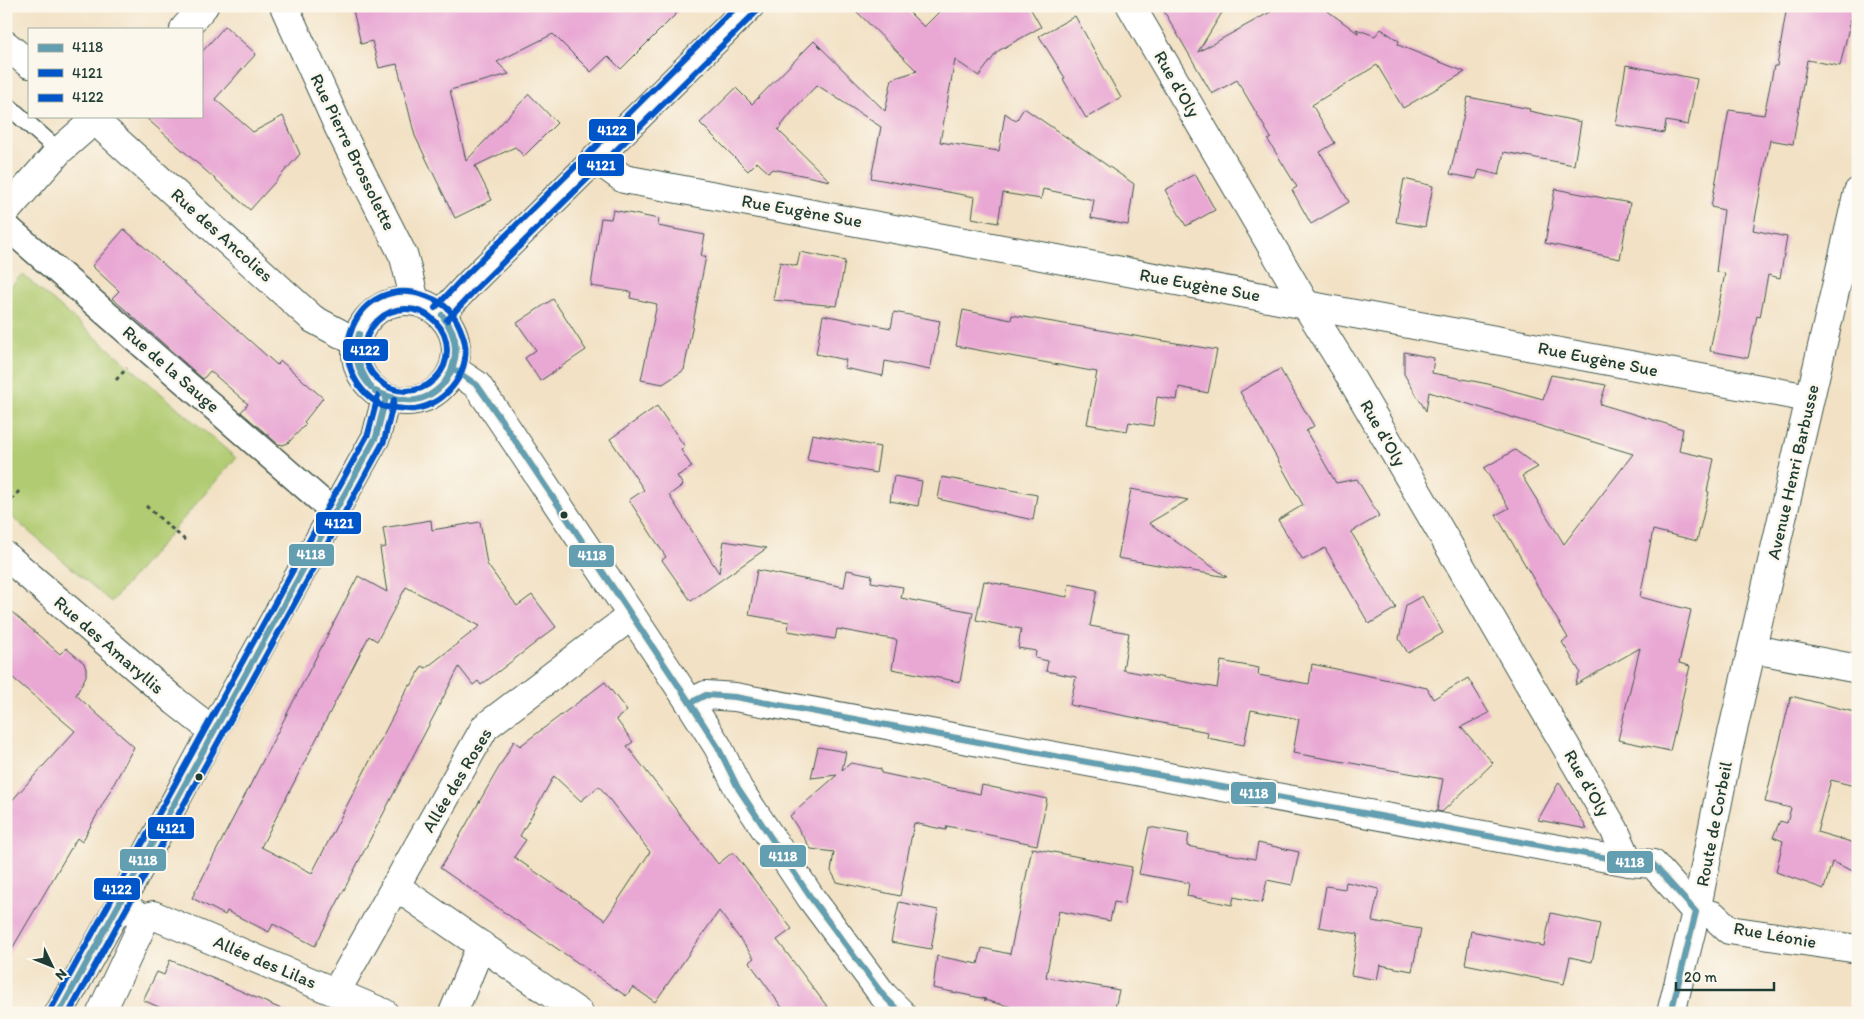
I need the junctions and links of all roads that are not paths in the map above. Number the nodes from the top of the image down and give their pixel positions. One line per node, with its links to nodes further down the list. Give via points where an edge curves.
1 (204, 6): 5 (street)
2 (284, 6): 16 (street, Rue Pierre Brossolette, via 339,128 404,258)
3 (750, 6): 12 (street)
4 (1131, 6): 17 (street, Rue d'Oly)
5 (185, 28)
6 (6, 45): 7 (street)
7 (28, 63)
8 (6, 104): 11 (lane)
9 (94, 118): 11 (street)
10 (96, 118): 19 (street, Rue des Ancolies, via 314,319)
11 (59, 151): 14 (street)
12 (596, 159): 17 (street, Rue Eugène Sue, via 624,179); 18 (street)
13 (1858, 192): 22 (street, Avenue Henri Barbusse)
14 (6, 212)
15 (6, 226): 23 (street, Rue de la Sauge)
16 (415, 301): 18 (street); 19 (street, via 395,301 377,309 364,324)
17 (1306, 305): 22 (street, Rue Eugène Sue); 31 (street, Rue d'Oly, via 1609,820)
18 (441, 314): 20 (street, via 455,340)
19 (356, 342): 21 (street, via 356,359 361,375 372,389)
20 (454, 369): 21 (street, via 446,383 433,394 402,402); 25 (street, via 476,385 500,418)
21 (386, 398): 23 (street, via 376,437)
22 (1809, 398): 26 (street, Avenue Henri Barbusse)
23 (335, 513): 29 (street)
24 (6, 556): 29 (street, Rue des Amaryllis)
25 (631, 616): 28 (street); 32 (street, Allée des Roses, via 485,727)
26 (1753, 649): 27 (street); 30 (street, Avenue Henri Barbusse)
27 (1858, 669)
28 (690, 703): 31 (street, via 706,695 735,697); 44 (street, via 718,747 738,788 811,898 883,995)
29 (213, 731): 33 (street)
30 (1728, 751): 34 (street, Route de Corbeil)
31 (1629, 862): 34 (street, via 1653,864)
32 (395, 886): 36 (street); 38 (street, Allée des Roses)
33 (120, 904): 35 (street); 39 (street)
34 (1696, 912): 37 (street, Rue Léonie, via 1713,916 1729,930); 45 (street, Route de Corbeil)
35 (145, 919): 38 (street, Allée des Lilas, via 154,915); 40 (street)
36 (481, 945): 42 (street); 43 (street)
37 (1858, 949)
38 (336, 992): 41 (street, Allée des Lilas)
39 (59, 1013)
40 (101, 1013)
41 (384, 1013)
42 (453, 1013)
43 (579, 1013)
44 (901, 1013)
45 (1671, 1013)

